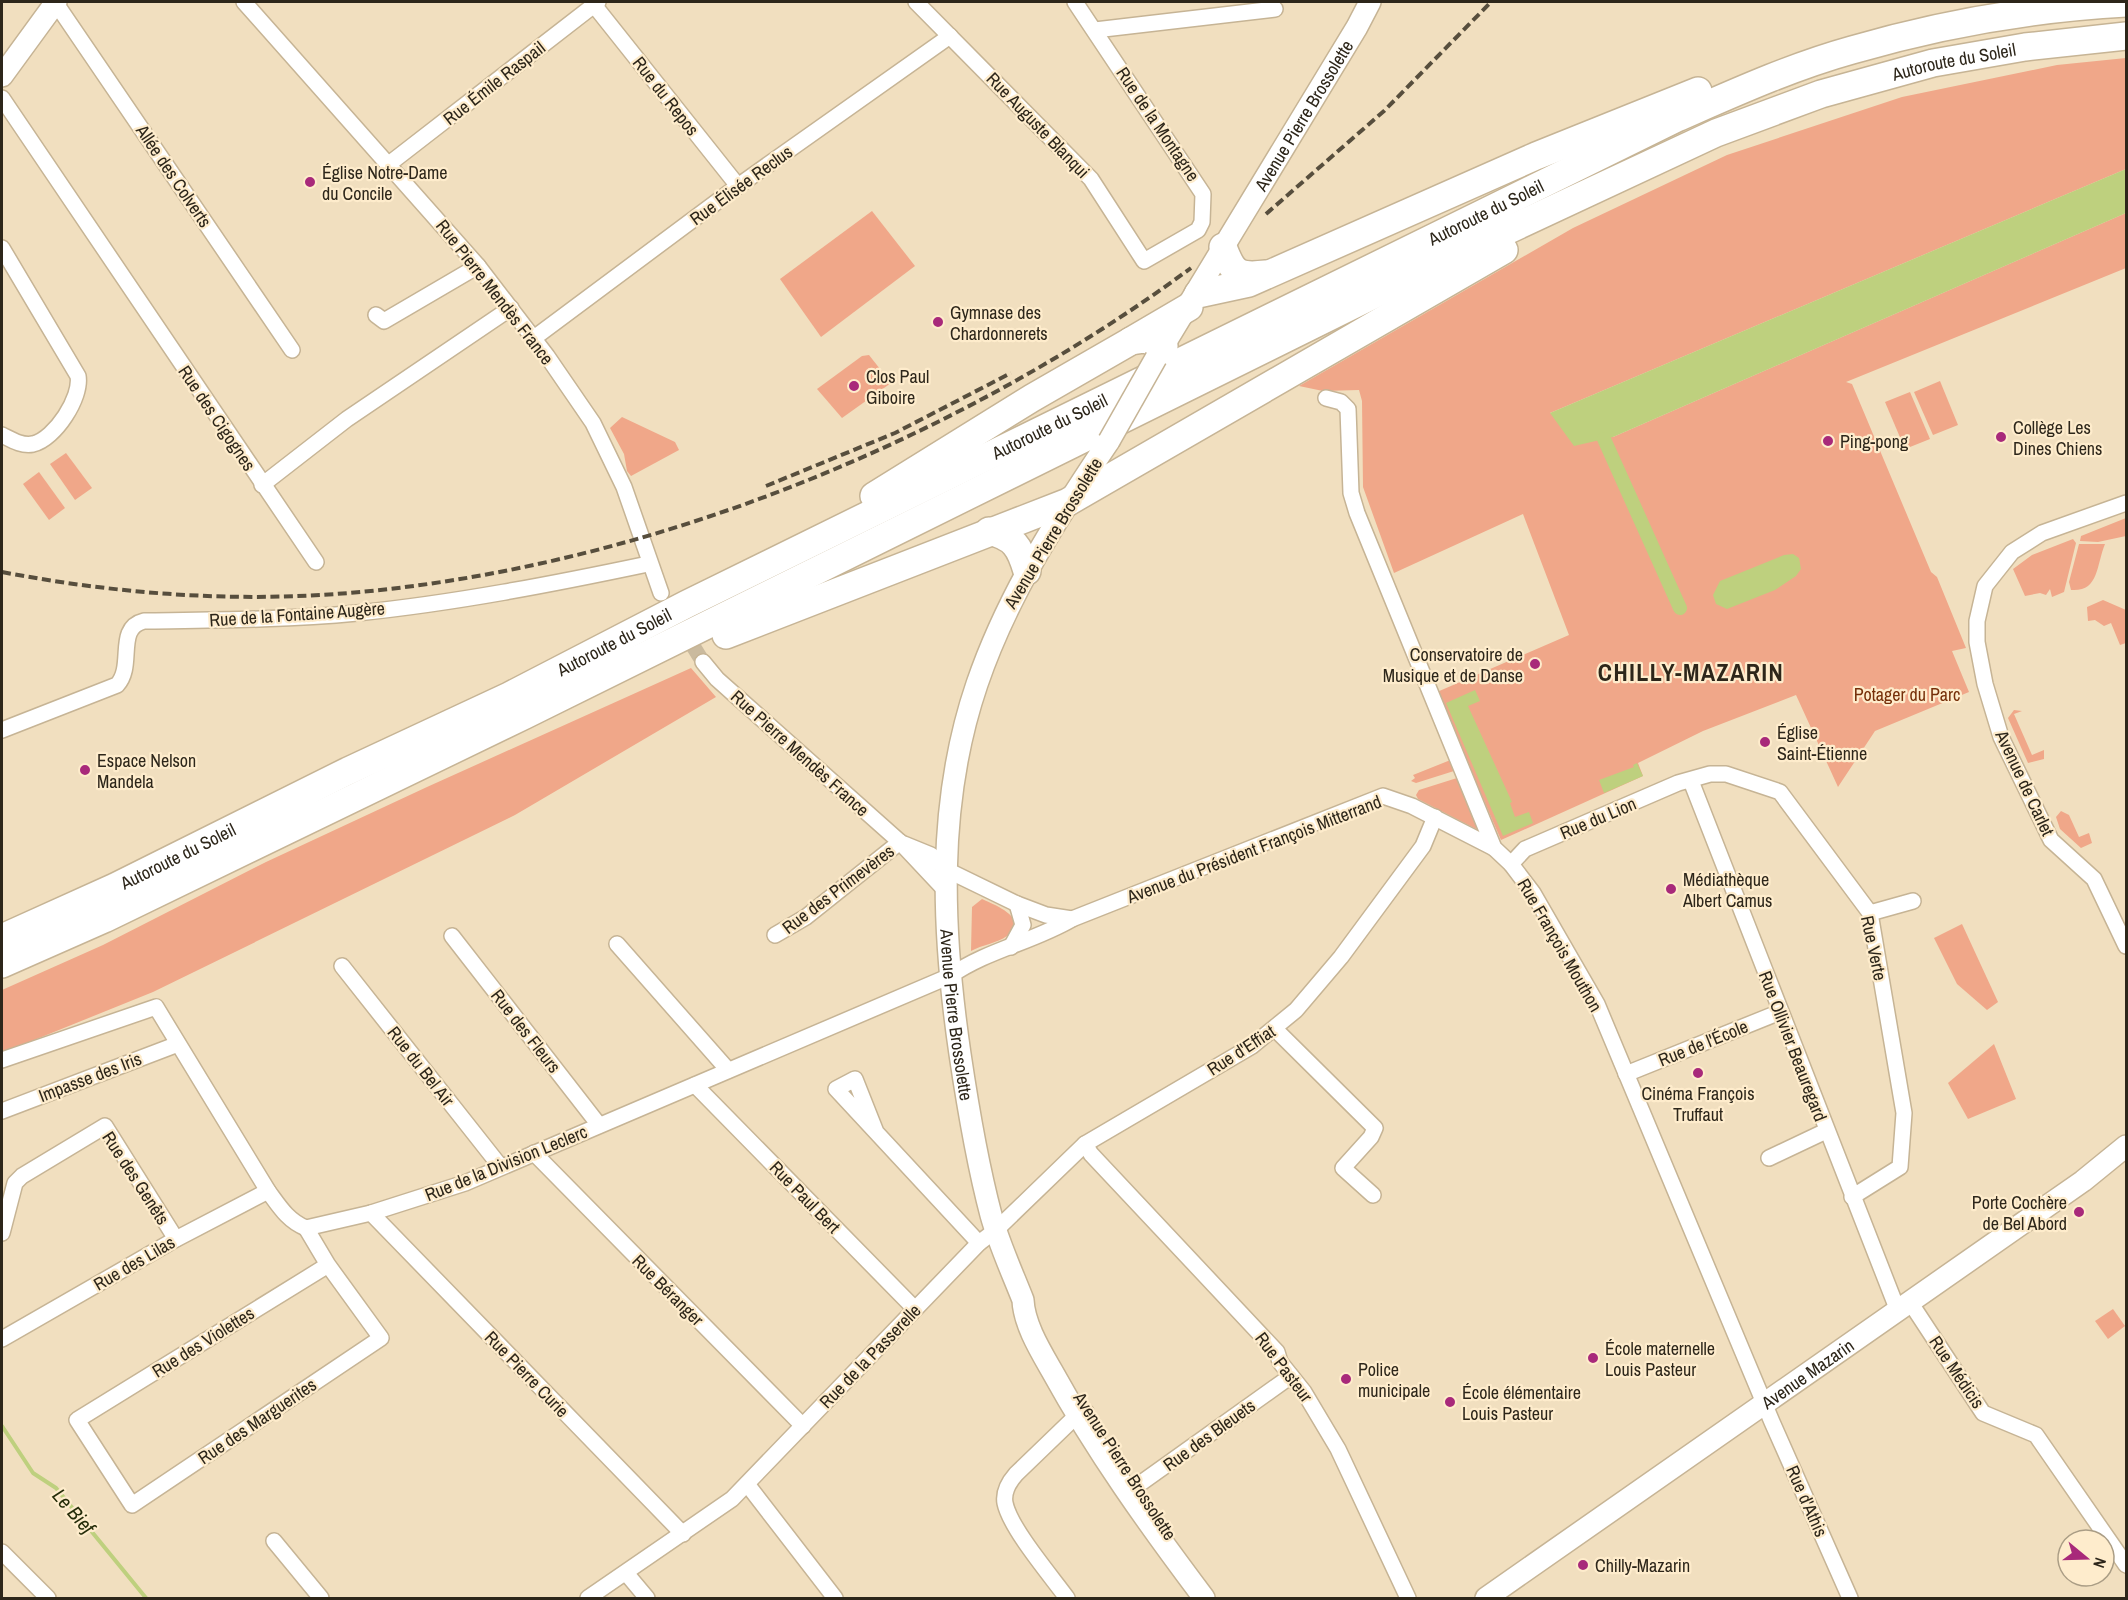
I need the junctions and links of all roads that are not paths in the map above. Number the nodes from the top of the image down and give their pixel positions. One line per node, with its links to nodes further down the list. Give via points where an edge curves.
1 (55, 2): 12 (main road); 28 (street, Allée des Colverts)
2 (244, 2): 15 (street, Rue Pierre Mendès France)
3 (916, 2): 10 (street, Rue Auguste Blanqui)
4 (1075, 2): 9 (street, Rue de la Montagne)
5 (1370, 2): 18 (main road, Avenue Pierre Brossolette)
6 (596, 3): 15 (street, Rue Émile Raspail); 16 (street, Rue du Repos)
7 (2127, 3): 13 (highway, Autoroute du Soleil, via 1952,25 1850,50)
8 (1275, 9): 9 (street)
9 (1095, 30): 20 (street, Rue de la Montagne, via 1203,194 1198,230)
10 (950, 36): 16 (street, Rue Élisée Reclus); 20 (street, Rue Auguste Blanqui, via 1091,178)
11 (2127, 36): 17 (highway, Autoroute du Soleil, via 2025,47 1882,76 1762,114)
12 (2, 76)
13 (1770, 78): 22 (highway, via 1751,73 1668,102); 36 (highway, Autoroute du Soleil, via 1657,127)
14 (2, 98): 32 (street, Rue des Cigognes)
15 (389, 164): 21 (street, Rue Pierre Mendès France)
16 (738, 186): 26 (street, Rue Élisée Reclus)
17 (1600, 186): 33 (highway, via 1588,203); 41 (highway, Autoroute du Soleil)
18 (1223, 247): 22 (highway, via 1229,264 1238,273); 23 (main road, Avenue Pierre Brossolette)
19 (2, 248): 31 (street, via 80,385 61,425 35,443 21,444)
20 (1144, 261)
21 (478, 266): 24 (street, Rue Pierre Mendès France); 25 (street, via 384,321)
22 (1268, 274): 23 (highway)
23 (1193, 300): 27 (highway); 29 (main road, Avenue Pierre Brossolette)
24 (510, 308): 26 (street, Rue Pierre Mendès France); 32 (street, Rue des Cigognes, via 347,419)
25 (376, 315)
26 (534, 338): 38 (street, Rue Pierre Mendès France, via 593,423 627,494)
27 (1131, 341): 29 (highway, via 1145,339); 36 (highway, via 936,457)
28 (292, 350)
29 (1160, 352): 33 (main road, Avenue Pierre Brossolette, bridge, via 1109,441)
30 (1326, 398): 48 (street, Rue François Mouthon, via 1341,402 1348,410 1351,493 1357,513)
31 (2, 435)
32 (262, 485): 37 (street)
33 (1068, 502): 35 (highway); 39 (main road, Avenue Pierre Brossolette)
34 (2127, 503): 61 (street, Avenue de Carlet, via 2042,533 2012,552 1985,586 1977,621 1985,684 2005,747 2051,840 2094,879)
35 (988, 531): 39 (highway, via 1014,542); 41 (highway, via 665,659)
36 (779, 560): 59 (highway, Autoroute du Soleil, via 509,696)
37 (316, 562)
38 (648, 564): 40 (street, Rue Pierre Mendès France); 43 (street, Rue de la Fontaine Augère, via 565,582 358,613 134,623 128,630 126,668 117,685)
39 (1027, 571): 46 (main road, Avenue Pierre Brossolette, via 1005,615 971,704 954,778)
40 (661, 593)
41 (639, 660): 63 (highway, Autoroute du Soleil, via 104,919)
42 (703, 662): 47 (street, Rue Pierre Mendès France)
43 (2, 730)
44 (1691, 781): 50 (street, Rue du Lion, via 1678,783 1525,849); 55 (street, Rue Verte, via 1710,774 1726,774 1780,792); 66 (street, Rue Ollivier Beauregard)
45 (1434, 817): 48 (street, Avenue du Président François Mitterrand); 56 (street, Avenue du Président François Mitterrand, via 1383,796); 67 (street, Rue d'Effiat, via 1423,846 1341,957)
46 (948, 838): 49 (street); 51 (main road, Avenue Pierre Brossolette)
47 (900, 842): 49 (street, Rue Pierre Mendès France); 52 (street, Rue Pierre Mendès France); 57 (street, Rue des Primevères, via 806,917)
48 (1494, 848): 50 (street, Rue François Mouthon)
49 (931, 855): 51 (street, Rue Pierre Mendès France)
50 (1511, 864): 71 (street, Rue François Mouthon, via 1544,909 1576,964)
51 (947, 870): 52 (main road, Avenue Pierre Brossolette); 54 (street)
52 (946, 891): 65 (main road, Avenue Pierre Brossolette)
53 (1913, 901): 55 (street)
54 (1017, 904): 56 (street); 62 (street, via 1023,924)
55 (1870, 913): 84 (street, Rue Verte, via 1904,1113 1900,1167)
56 (1072, 919): 62 (street, Avenue du Président François Mitterrand)
57 (775, 935)
58 (452, 936): 74 (street, Rue des Fleurs)
59 (2, 938)
60 (617, 944): 70 (street)
61 (2127, 946)
62 (1011, 947): 65 (street, Avenue du Président François Mitterrand, via 970,962)
63 (2, 964)
64 (342, 966): 81 (street, Rue du Bel Air)
65 (950, 976): 70 (street, Rue de la Division Leclerc); 88 (main road, Avenue Pierre Brossolette, via 972,1136)
66 (1780, 1012): 71 (street, Rue de l'École); 75 (street, Rue Ollivier Beauregard)
67 (1275, 1029): 77 (street, Rue d'Effiat); 83 (street, via 1375,1128 1343,1168)
68 (178, 1044): 69 (street, via 156,1006); 73 (street, Impasse des Iris); 82 (street)
69 (2, 1060)
70 (728, 1070): 72 (street, Rue de la Division Leclerc)
71 (1626, 1074): 97 (street, Rue François Mouthon)
72 (695, 1085): 74 (street, Rue de la Division Leclerc); 94 (street, Rue Paul Bert)
73 (2, 1111)
74 (599, 1125): 79 (street, Rue de la Division Leclerc)
75 (1826, 1131): 80 (street); 84 (street, Rue Ollivier Beauregard)
76 (876, 1132): 91 (street)
77 (1085, 1144): 88 (street, Rue d'Effiat); 96 (street, Rue Pasteur, via 1277,1352)
78 (2127, 1146): 93 (main road, Avenue Mazarin)
79 (534, 1153): 81 (street, Rue de la Division Leclerc); 99 (street, Rue Béranger)
80 (1769, 1158)
81 (500, 1166): 86 (street, Rue de la Division Leclerc, via 465,1183)
82 (268, 1191): 87 (street, via 296,1224); 90 (street, Rue des Lilas)
83 (1373, 1195)
84 (1852, 1197): 93 (street, Rue Ollivier Beauregard)
85 (7, 1198): 89 (street, Rue des Genêts); 90 (street, Rue des Genêts, via 22,1176 105,1126)
86 (371, 1213): 87 (street, Rue de la Division Leclerc); 103 (street, Rue Pierre Curie)
87 (306, 1228): 92 (street)
88 (996, 1230): 91 (street, Rue de la Passerelle); 98 (main road, Avenue Pierre Brossolette, via 1023,1300 1033,1307)
89 (2, 1233)
90 (176, 1239): 95 (street, Rue des Lilas)
91 (979, 1243): 94 (street, Rue de la Passerelle)
92 (328, 1265): 102 (street, Rue des Marguerites, via 381,1338); 102 (street, Rue des Violettes, via 77,1420)
93 (1904, 1306): 97 (main road, Avenue Mazarin); 106 (street, Rue Médicis, via 1983,1413 2036,1435)
94 (915, 1309): 99 (street, Rue de la Passerelle)
95 (2, 1339)
96 (1291, 1376): 101 (street, Rue des Bleuets); 116 (street, Rue Pasteur, via 1338,1449)
97 (1764, 1403): 117 (main road, Avenue Mazarin); 118 (street, Rue d'Athis)
98 (1082, 1414): 101 (main road, Avenue Pierre Brossolette); 113 (street, via 1010,1481 1005,1495 1009,1516)
99 (803, 1426): 100 (street, Rue de la Passerelle)
100 (747, 1484): 103 (street, Rue de la Passerelle, via 732,1500); 112 (street)
101 (1132, 1490): 114 (main road, Avenue Pierre Brossolette); 115 (main road, Avenue Pierre Brossolette)
102 (132, 1505)
103 (683, 1534): 107 (street, Rue de la Passerelle)
104 (274, 1541): 109 (street)
105 (2, 1552): 108 (street)
106 (2127, 1565)
107 (626, 1573): 110 (street, Rue de la Passerelle); 111 (street)
108 (48, 1599)
109 (321, 1599)
110 (588, 1599)
111 (647, 1599)
112 (835, 1599)
113 (1067, 1599)
114 (1204, 1599)
115 (1216, 1599)
116 (1408, 1599)
117 (1486, 1599)
118 (1850, 1599)

